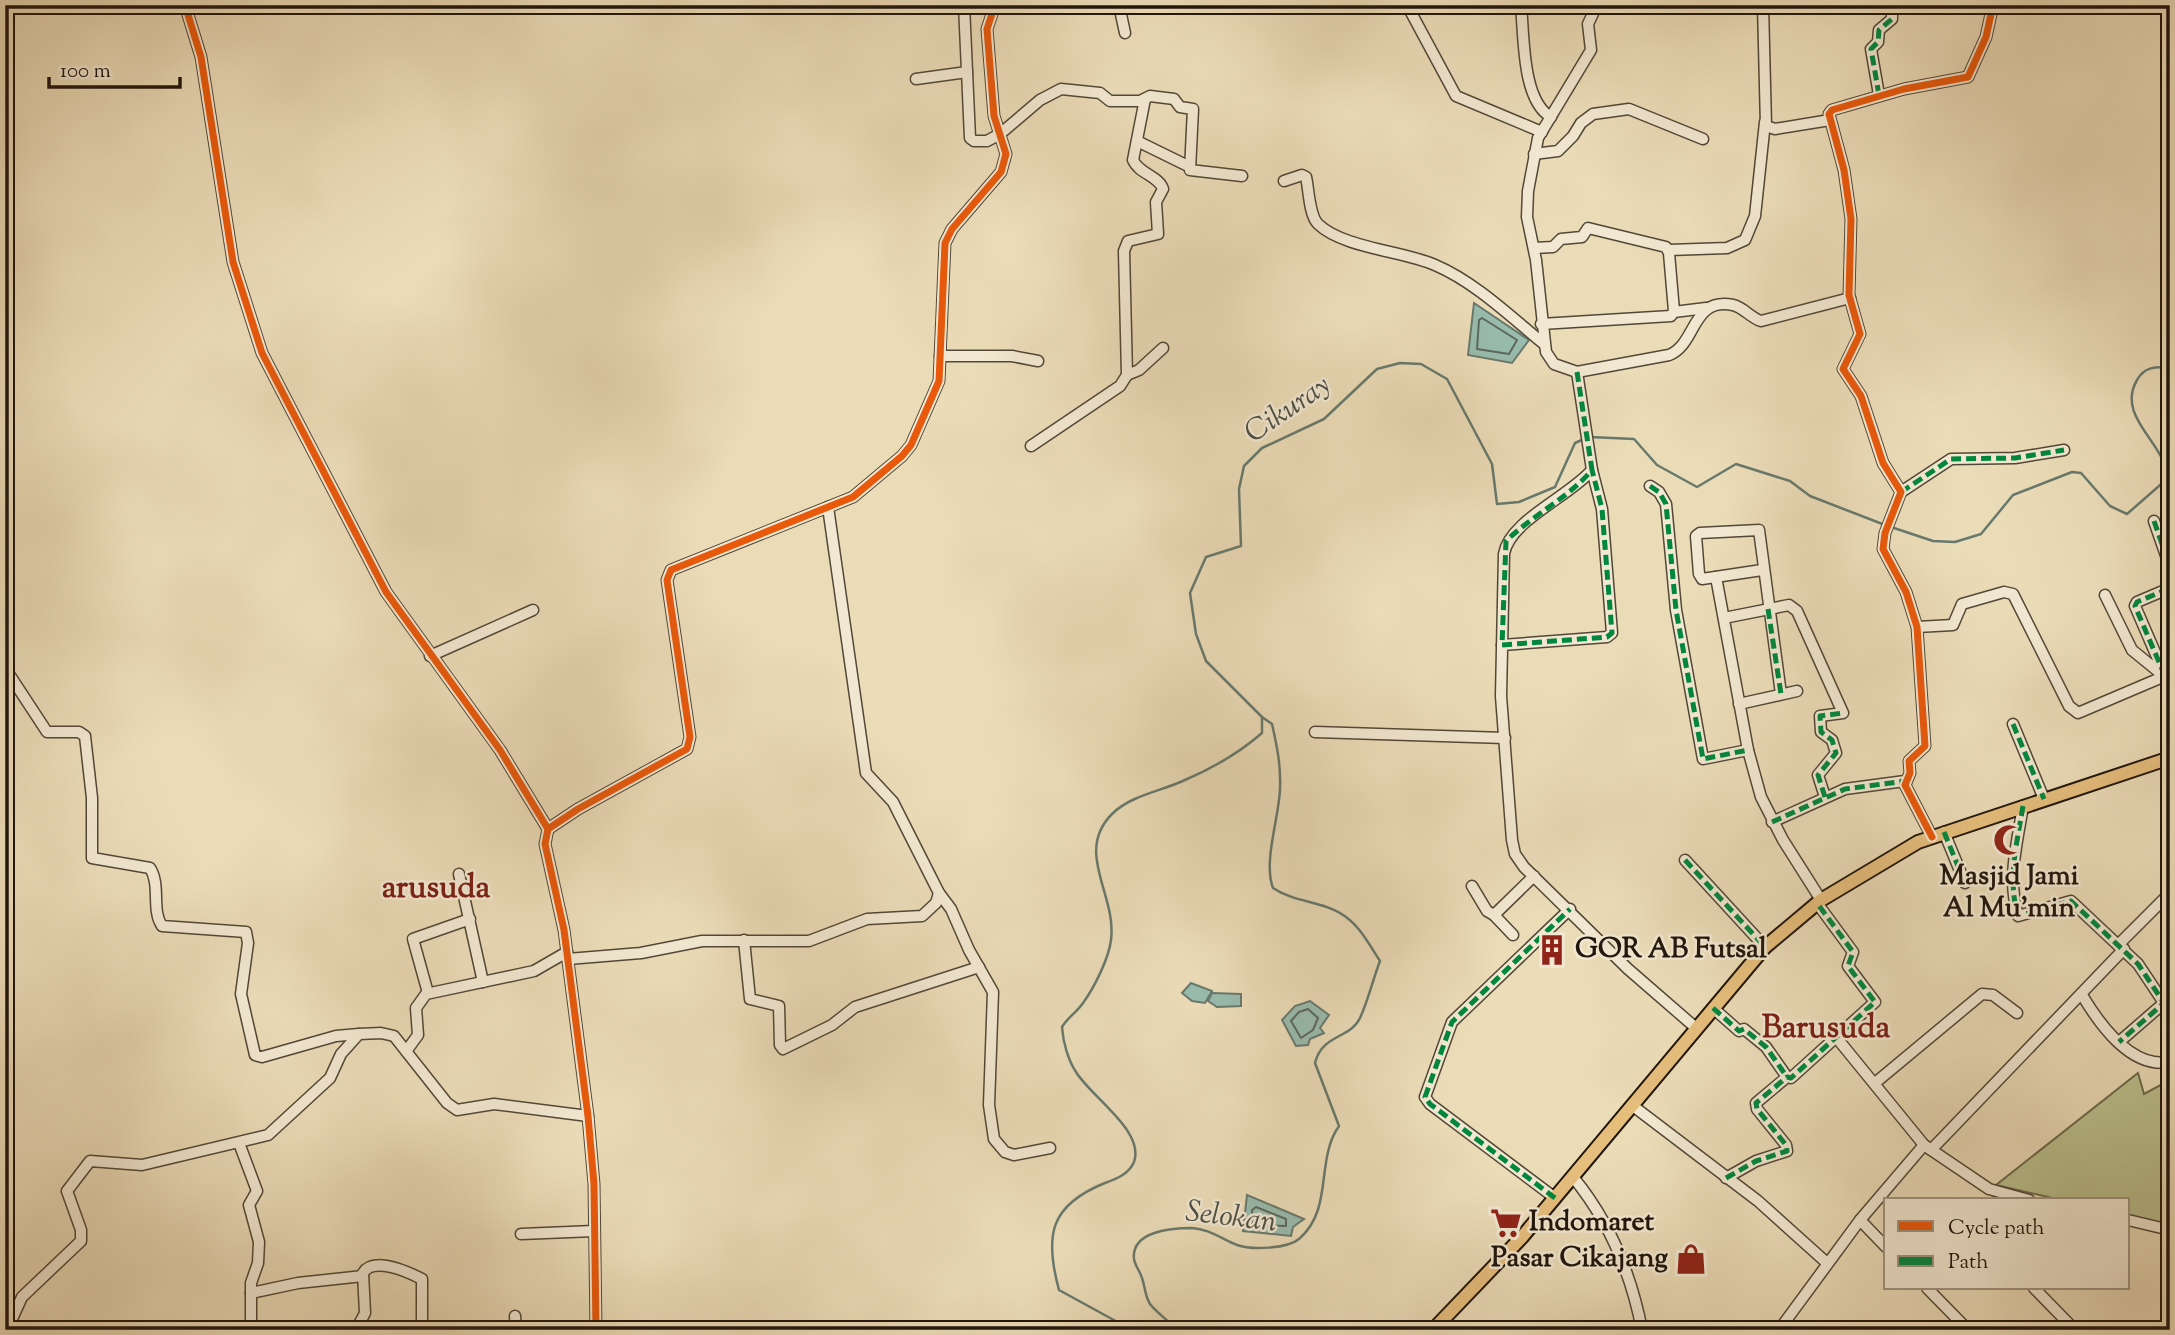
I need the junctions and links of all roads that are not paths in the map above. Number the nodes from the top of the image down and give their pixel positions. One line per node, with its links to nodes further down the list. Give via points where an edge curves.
1 (186, 5): 56 (street, via 201,57 233,262 262,353 386,592)
2 (964, 5): 12 (street)
3 (995, 5): 20 (street, via 987,29 994,116)
4 (1119, 5): 11 (street)
5 (1407, 5): 19 (street, via 1456,96)
6 (1521, 5): 16 (street, via 1533,97 1540,111)
7 (1597, 5): 16 (street, via 1588,24 1589,54)
8 (1763, 5): 18 (street)
9 (1892, 5): 14 (street, via 1892,19 1879,30 1878,42 1871,49)
10 (1993, 5): 14 (street, via 1991,25 1968,77)
11 (1125, 33)
12 (967, 72): 13 (street); 20 (street, via 970,138 986,141)
13 (916, 79)
14 (1880, 95): 17 (street, via 1832,110)
15 (1144, 99): 20 (street, via 1109,100 1100,93 1061,89 1040,100); 22 (street); 24 (street, via 1175,99 1180,107 1193,109)
16 (1551, 117): 19 (street)
17 (1830, 120): 18 (street, via 1775,129); 29 (street, via 1851,219)
18 (1765, 122): 28 (street, via 1755,216 1745,240 1727,248)
19 (1542, 132): 23 (street)
20 (1000, 134): 35 (street, via 1006,154 1004,167 945,243)
21 (1703, 139): 23 (street, via 1629,109 1593,114 1558,151)
22 (1137, 141): 24 (street); 38 (street, via 1133,160 1137,168 1163,188 1156,202 1158,234 1128,241 1124,251)
23 (1534, 154): 27 (street, via 1527,217)
24 (1188, 166): 25 (street, via 1190,170)
25 (1242, 176)
26 (1284, 181): 33 (street, via 1306,177 1315,219 1322,226 1452,273)
27 (1534, 248): 28 (street, via 1582,237 1590,228); 32 (street)
28 (1669, 250): 31 (street)
29 (1850, 298): 30 (street, via 1761,321 1734,305); 43 (street, via 1860,334 1843,369 1861,396 1883,463)
30 (1707, 308): 31 (street); 37 (street, via 1674,354)
31 (1674, 312): 32 (street, via 1642,319)
32 (1541, 324): 33 (street)
33 (1545, 344): 37 (street, via 1551,361)
34 (1163, 348): 38 (street)
35 (940, 356): 36 (street, via 1012,356); 44 (street, via 937,387 907,450 859,493)
36 (1038, 361)
37 (1577, 372): 41 (street)
38 (1127, 375): 39 (street, via 1120,386)
39 (1031, 446)
40 (2064, 450): 43 (street, via 2011,458 1951,458)
41 (1592, 470): 55 (street, via 1580,485 1506,541); 55 (street, via 1602,509 1612,633)
42 (1650, 486): 66 (street, via 1666,504 1676,610 1703,759)
43 (1902, 492): 54 (street, via 1883,550 1906,592)
44 (828, 507): 73 (street, via 671,570 667,580 688,749); 81 (street, via 866,773 890,797)
45 (2154, 521): 46 (street)
46 (2170, 567)
47 (1762, 570): 48 (street); 48 (street, via 1756,529 1700,533 1695,540 1699,575); 51 (street)
48 (1716, 577): 53 (street)
49 (2170, 589): 58 (street, via 2135,606)
50 (2105, 595): 58 (street, via 2132,650)
51 (1768, 609): 53 (street); 61 (street); 69 (street, via 1789,605 1797,611 1843,713 1820,716 1821,732 1832,740 1836,753 1818,775)
52 (533, 610): 56 (street)
53 (1724, 618): 62 (street)
54 (1917, 628): 58 (street, via 1951,626 1962,604 2004,592 2013,594 2069,706 2078,713); 68 (street, via 1925,746 1909,761 1910,774)
55 (1502, 645): 65 (street)
56 (430, 656): 73 (street, via 500,750)
57 (5, 668): 98 (street, via 47,732 85,736 92,858 150,868 162,926 246,932 241,998 256,1055)
58 (2165, 676): 59 (street)
59 (2170, 687)
60 (1797, 691): 61 (street)
61 (1781, 694): 62 (street)
62 (1739, 704): 66 (street)
63 (2013, 724): 70 (street)
64 (1315, 732): 65 (street)
65 (1505, 738): 77 (street, via 1515,854)
66 (1748, 750): 72 (street)
67 (2170, 758): 70 (main road)
68 (1905, 781): 69 (street, via 1852,786); 74 (street)
69 (1825, 797): 72 (street)
70 (2044, 799): 71 (main road)
71 (2022, 806): 74 (main road); 89 (street, via 2012,866 2018,916 2071,901)
72 (1772, 822): 82 (street)
73 (548, 830): 90 (street, via 545,844)
74 (1938, 834): 78 (street); 82 (main road, via 1884,859)
75 (1685, 860): 88 (street)
76 (458, 874): 85 (street)
77 (1534, 876): 83 (street); 84 (street)
78 (1965, 883)
79 (1472, 886): 84 (street)
80 (2170, 893): 89 (street)
81 (939, 894): 87 (street, via 936,904 922,916 867,919 809,941); 91 (street)
82 (1819, 901): 88 (main road); 99 (street, via 1853,951 1848,966 1875,999)
83 (1570, 909): 97 (street, via 1628,969); 112 (street, via 1457,1016 1425,1097)
84 (1494, 915): 86 (street)
85 (470, 919): 92 (street); 93 (street, via 413,939)
86 (1513, 935)
87 (744, 940): 90 (street, via 696,942 641,953); 91 (street, via 750,999 779,1006 783,1049 832,1026 855,1007)
88 (1765, 947): 95 (main road)
89 (2121, 947): 94 (street); 100 (street, via 2144,971 2165,1004)
90 (567, 956): 92 (street, via 534,971); 106 (street)
91 (979, 967): 108 (street, via 995,1000 989,1105 994,1139 1004,1152 1013,1155)
92 (483, 982): 93 (street)
93 (428, 993): 101 (street, via 416,1006 418,1035)
94 (2082, 995): 100 (street); 109 (street)
95 (1713, 1008): 97 (main road); 103 (street, via 1740,1031 1756,1037)
96 (2017, 1013): 104 (street, via 1993,995 1982,994)
97 (1696, 1028): 105 (main road)
98 (359, 1034): 101 (street, via 389,1034); 107 (street, via 341,1054 330,1078 272,1132)
99 (1836, 1037): 103 (street); 104 (street)
100 (2119, 1042): 102 (street, via 2148,1062)
101 (407, 1051): 106 (street, via 453,1108 494,1104)
102 (2170, 1062)
103 (1787, 1077): 111 (street, via 1756,1103 1787,1151)
104 (1875, 1083): 109 (street)
105 (1633, 1106): 110 (main road); 111 (street)
106 (588, 1116): 117 (street)
107 (239, 1143): 124 (street, via 257,1191 249,1203 259,1242); 127 (street, via 137,1165 98,1160 85,1165 67,1195 81,1241 22,1297)
108 (1050, 1148)
109 (1927, 1148): 113 (street); 114 (street)
110 (1573, 1177): 112 (main road); 134 (street, via 1616,1244)
111 (1726, 1178): 120 (street)
112 (1555, 1198): 133 (main road)
113 (2006, 1198)
114 (1860, 1220): 119 (street); 120 (street)
115 (2130, 1220): 116 (street)
116 (2170, 1230)
117 (594, 1231): 118 (street); 132 (street)
118 (521, 1234)
119 (1884, 1245)
120 (1827, 1264): 135 (street)
121 (363, 1276): 124 (street); 129 (street, via 365,1313); 130 (street, via 366,1268 379,1265 421,1278)
122 (1929, 1290): 136 (street)
123 (2036, 1290): 126 (street)
124 (251, 1293): 128 (street)
125 (515, 1316): 131 (street)
126 (2071, 1326)
127 (6, 1330)
128 (251, 1330)
129 (356, 1330)
130 (422, 1330)
131 (516, 1330)
132 (596, 1330)
133 (1433, 1330)
134 (1642, 1330)
135 (1779, 1330)
136 (1968, 1330)

